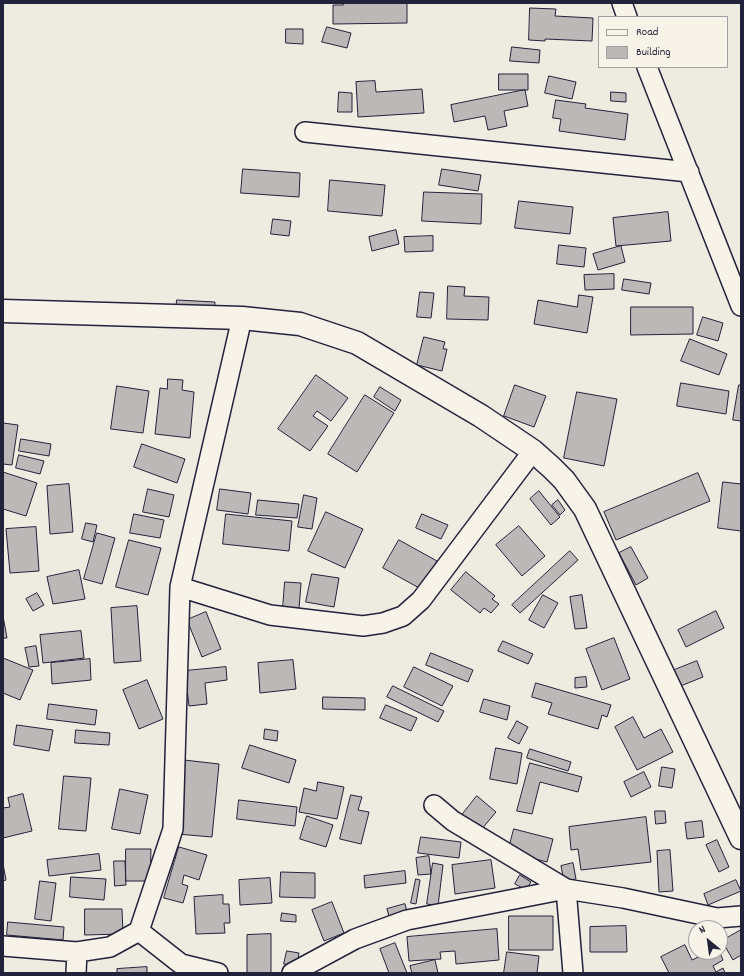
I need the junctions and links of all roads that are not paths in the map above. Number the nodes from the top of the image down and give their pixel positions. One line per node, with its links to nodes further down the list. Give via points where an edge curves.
1 (622, 3): 2 (street)
2 (627, 16)
3 (647, 68): 5 (street)
4 (304, 132): 5 (street)
5 (689, 172): 6 (street)
6 (741, 306)
7 (3, 311): 8 (street)
8 (242, 318): 9 (street, via 300,324 357,343 481,416); 10 (street)
9 (533, 451): 10 (street, via 421,600 403,616 363,626 270,615); 12 (street, via 564,480 585,509)
10 (180, 587): 15 (street, via 173,829)
11 (434, 805): 13 (street, via 453,821)
12 (741, 838)
13 (566, 889): 14 (street, via 718,918); 20 (street, via 407,920 354,939); 21 (street)
14 (741, 916)
15 (139, 931): 17 (street, via 110,947); 19 (street, via 181,964)
16 (3, 946): 17 (street)
17 (77, 952): 18 (street)
18 (76, 973)
19 (218, 973)
20 (292, 973)
21 (573, 973)

